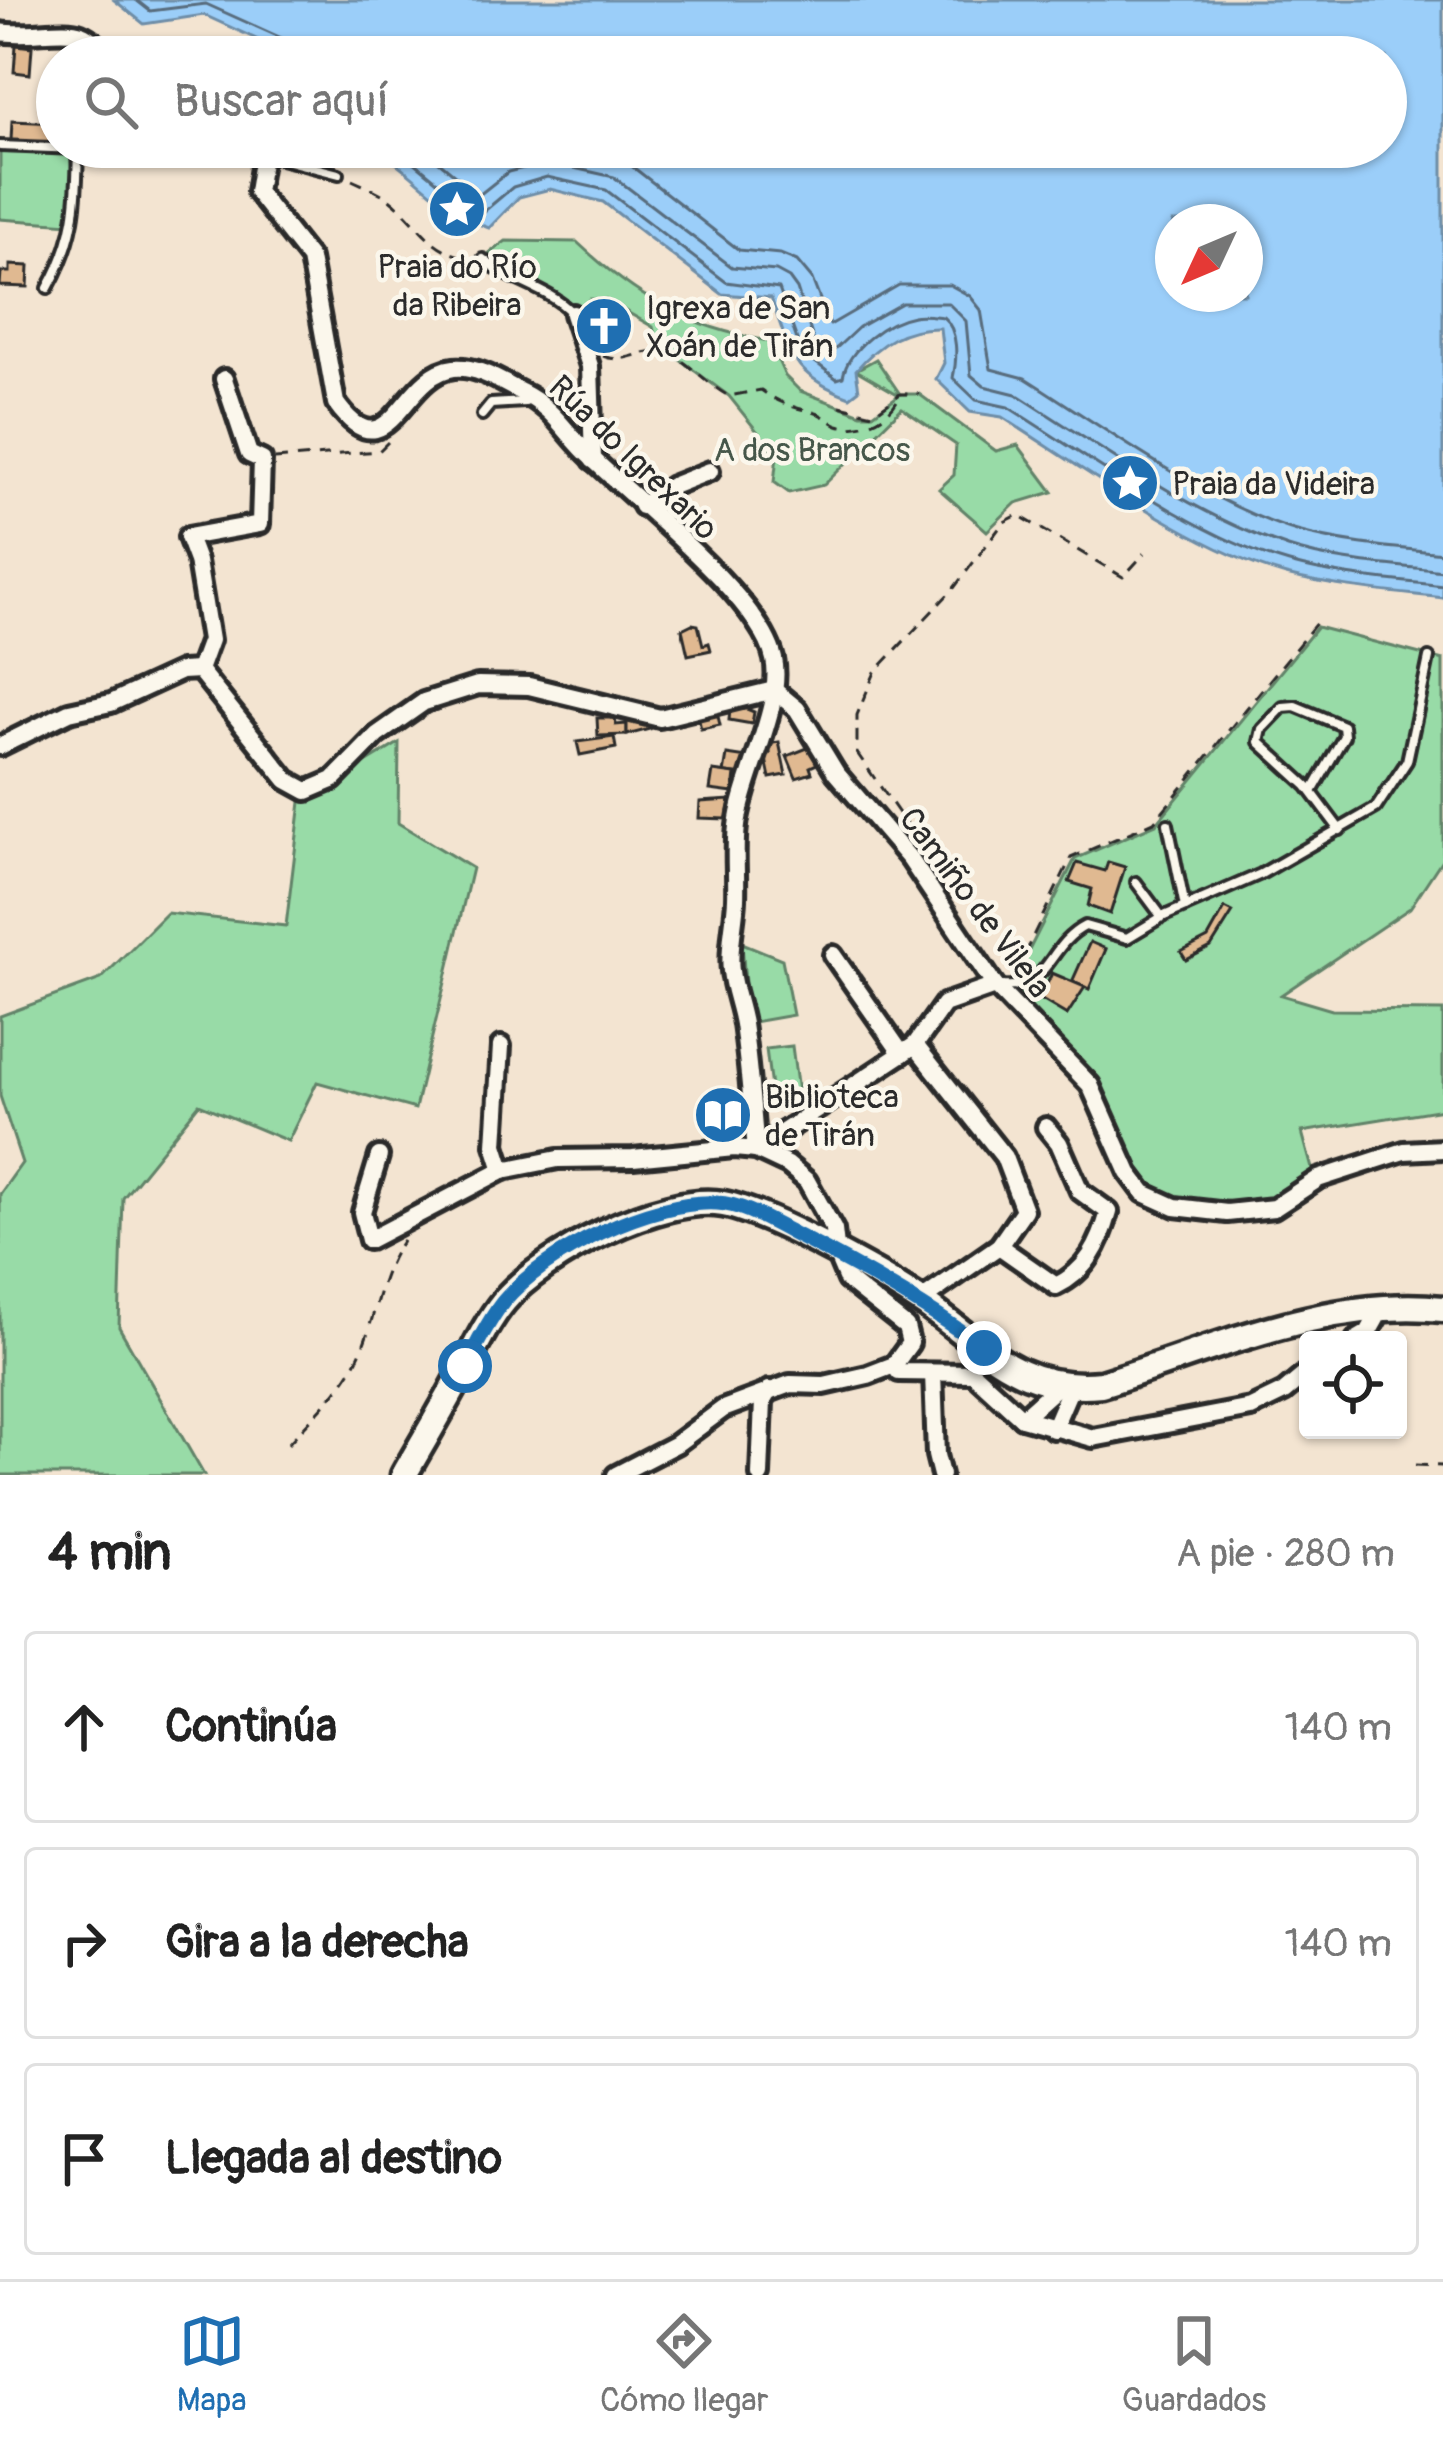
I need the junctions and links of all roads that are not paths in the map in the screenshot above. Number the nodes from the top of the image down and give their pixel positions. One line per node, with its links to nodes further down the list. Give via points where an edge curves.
1 (0, 32): 2 (street)
2 (85, 36)
3 (0, 146): 4 (lane)
4 (36, 147)
5 (77, 168): 10 (lane, via 75,225)
6 (258, 168): 13 (street, Rúa do Igrexario, via 257,192 310,259 336,404 363,430 382,428 423,381 455,368 478,370)
7 (318, 168): 8 (lane)
8 (339, 174)
9 (483, 259): 11 (lane)
10 (48, 288)
11 (573, 314): 15 (street, via 593,394)
12 (224, 379): 19 (street, via 249,454 262,460 260,524 188,537 210,640)
13 (544, 406): 14 (lane, via 515,399); 15 (street, Rúa do Igrexario)
14 (482, 415)
15 (593, 460): 17 (street, Rúa do Igrexario)
16 (710, 471): 17 (street)
17 (642, 506): 20 (street, Rúa do Igrexario, via 753,618 774,656)
18 (1429, 658): 24 (lane, via 1408,761 1376,808)
19 (199, 670): 20 (street, via 287,780 307,791 333,780 424,702 478,685 529,686 660,718); 21 (street, via 69,712)
20 (774, 691): 29 (street, Camiño de Vilela, via 797,709 836,773 910,859); 34 (street, Rúa do Igrexario, via 737,824 730,965)
21 (0, 746)
22 (1312, 792): 22 (lane, via 1343,726 1283,707 1258,742); 24 (lane)
23 (1168, 824): 26 (lane)
24 (1340, 830): 26 (lane)
25 (1136, 882): 27 (lane)
26 (1185, 907): 27 (lane)
27 (1162, 917): 29 (lane, via 1127,938 1085,926 1065,936 1036,980)
28 (833, 955): 31 (street)
29 (995, 986): 31 (street, via 944,1004); 33 (street, Camiño de Vilela, via 1090,1084 1144,1193 1174,1207 1274,1208 1318,1179 1404,1151)
30 (500, 1046): 36 (street, via 495,1145)
31 (909, 1050): 34 (street); 37 (street, via 1004,1157 1024,1210)
32 (1046, 1126): 37 (street, via 1080,1191 1109,1212 1104,1230 1080,1274 1056,1286)
33 (1443, 1149)
34 (756, 1150): 36 (street, via 558,1159); 38 (street, via 807,1181 834,1230)
35 (379, 1156): 36 (street, via 362,1212 369,1240)
36 (503, 1170)
37 (999, 1246): 39 (street)
38 (837, 1256): 39 (main road); 43 (street, via 847,1280 906,1327 910,1343); 50 (main road, via 719,1203 648,1215 565,1251 504,1301)
39 (920, 1301): 46 (main road, via 1008,1366)
40 (1384, 1305): 41 (main road); 42 (street); 46 (main road, via 1318,1315 1102,1384)
41 (1443, 1309)
42 (1369, 1331)
43 (894, 1365): 44 (street); 47 (street)
44 (933, 1373): 48 (street, via 973,1373); 53 (street)
45 (1299, 1380): 49 (street, via 1251,1408 1094,1438)
46 (1065, 1386): 48 (street); 49 (street)
47 (769, 1390): 51 (street, via 722,1409); 52 (street)
48 (1022, 1418): 49 (street)
49 (1053, 1429)
50 (404, 1475)
51 (616, 1475)
52 (760, 1475)
53 (940, 1475)

